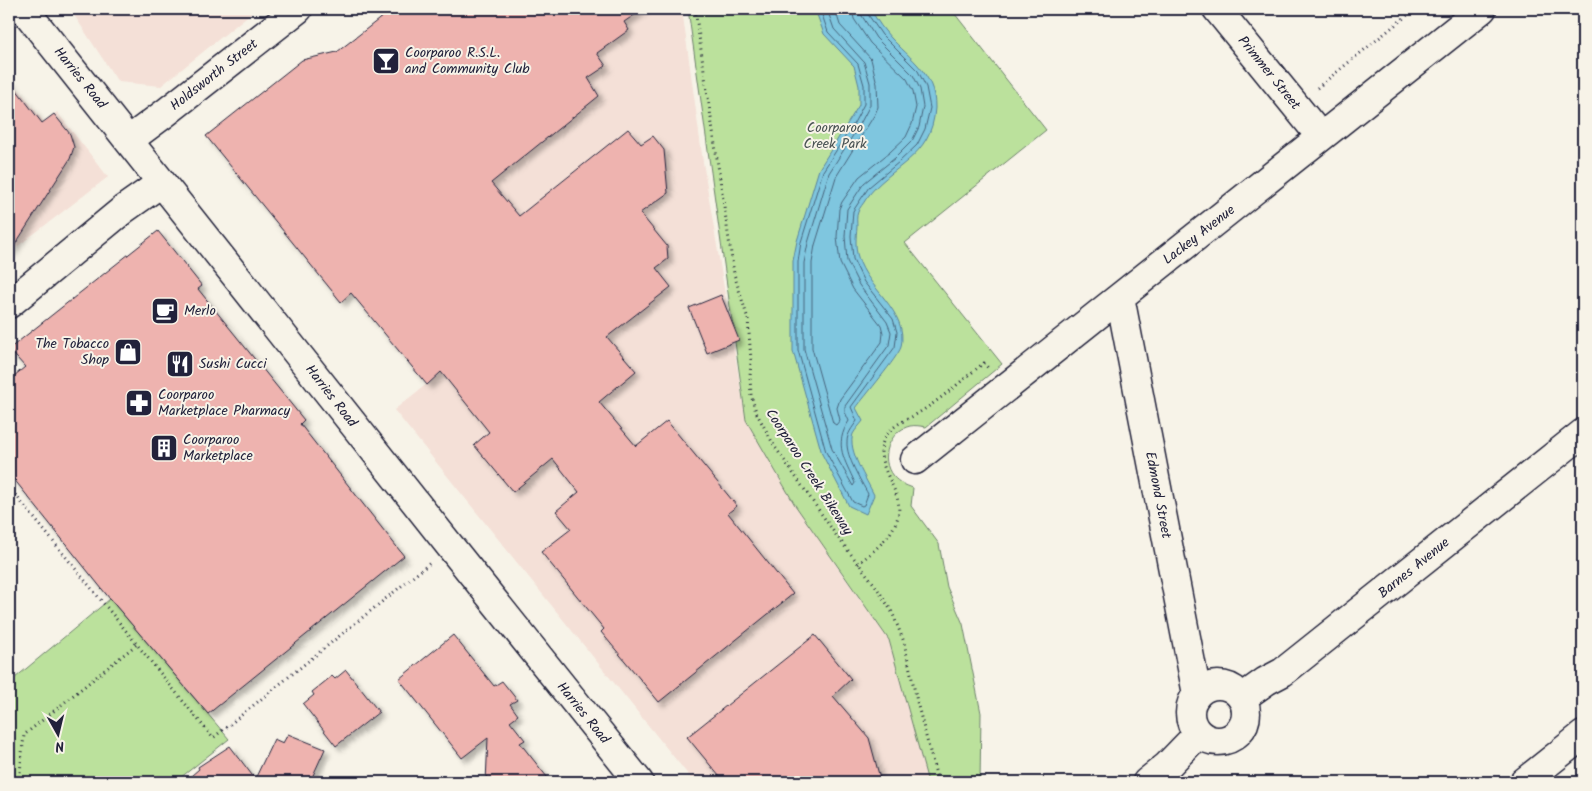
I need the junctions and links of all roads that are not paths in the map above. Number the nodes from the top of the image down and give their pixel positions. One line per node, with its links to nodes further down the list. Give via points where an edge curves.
1 (24, 9): 6 (street, Harries Road)
2 (298, 9): 6 (street, Holdsworth Street)
3 (1217, 9): 5 (street, Primmer Street)
4 (1482, 9): 5 (street, Lackey Avenue)
5 (1321, 137): 8 (street, Lackey Avenue)
6 (129, 140): 7 (street, Harries Road)
7 (161, 183): 9 (street, via 124,209); 16 (street, Harries Road)
8 (1120, 297): 11 (street, Lackey Avenue); 12 (street, Edmond Street)
9 (9, 304)
10 (1580, 441): 13 (street, Barnes Avenue, via 1283,672)
11 (915, 460)
12 (1197, 694): 13 (street, via 1204,688 1221,685 1229,687); 14 (street, via 1189,709 1192,727)
13 (1242, 698): 14 (street, via 1246,716 1239,733 1223,742 1214,742)
14 (1198, 734): 17 (street)
15 (1583, 736): 18 (street)
16 (639, 782)
17 (1146, 782)
18 (1524, 782)

